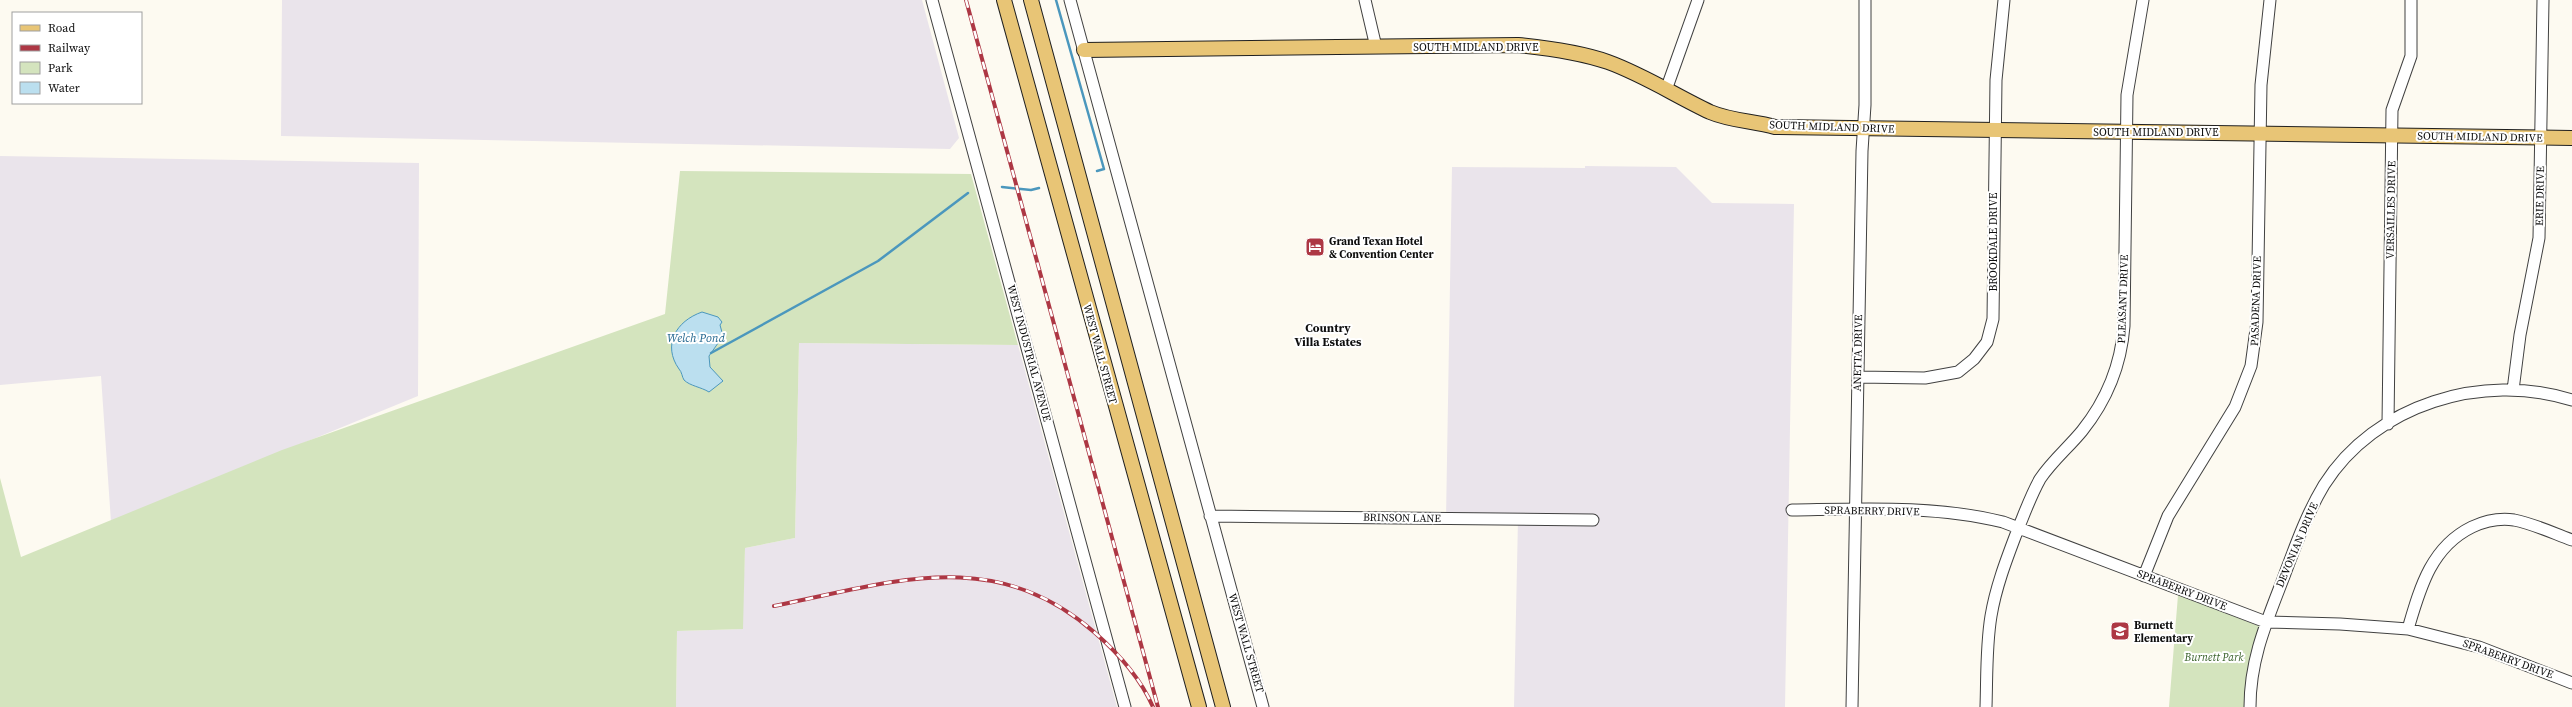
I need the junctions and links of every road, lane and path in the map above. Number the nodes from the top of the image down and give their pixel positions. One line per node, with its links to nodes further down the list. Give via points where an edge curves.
1 (932, 0): 37 (street, WEST INDUSTRIAL AVENUE)
2 (1004, 0): 38 (main road, WEST WALL STREET)
3 (1031, 0): 39 (main road)
4 (1070, 0): 14 (street, WEST WALL STREET)
5 (1365, 0): 13 (street)
6 (1698, 0): 15 (street)
7 (1865, 0): 16 (street, ANETTA DRIVE)
8 (2004, 0): 17 (street, BROOKDALE DRIVE)
9 (2143, 0): 18 (street, PLEASANT DRIVE, via 2128,90)
10 (2270, 0): 19 (street, PASADENA DRIVE)
11 (2411, 0): 20 (street, VERSAILLES DRIVE, via 2410,56 2393,105)
12 (2543, 0): 21 (street, ERIE DRIVE)
13 (1376, 47): 14 (main road, SOUTH MIDLAND DRIVE); 15 (main road, SOUTH MIDLAND DRIVE, via 1518,45 1551,48 1609,63)
14 (1084, 50): 29 (street, WEST WALL STREET)
15 (1666, 90): 16 (main road, SOUTH MIDLAND DRIVE, via 1711,112 1746,123 1775,127)
16 (1863, 129): 17 (main road, SOUTH MIDLAND DRIVE); 23 (street, ANETTA DRIVE)
17 (1994, 130): 18 (main road, SOUTH MIDLAND DRIVE); 23 (street, BROOKDALE DRIVE, via 1992,319 1987,342 1974,359 1958,372 1925,378)
18 (2127, 132): 19 (main road, SOUTH MIDLAND DRIVE); 31 (street, PLEASANT DRIVE, via 2124,326 2120,357 2104,399 2082,430 2056,457 2044,474 2033,492)
19 (2259, 133): 20 (main road, SOUTH MIDLAND DRIVE); 33 (street, PASADENA DRIVE, via 2257,322 2251,366 2235,407 2168,516)
20 (2392, 136): 21 (main road, SOUTH MIDLAND DRIVE); 26 (street, VERSAILLES DRIVE)
21 (2541, 137): 22 (main road, SOUTH MIDLAND DRIVE); 24 (street, ERIE DRIVE, via 2539,238 2520,335)
22 (2572, 138)
23 (1858, 377): 28 (street, ANETTA DRIVE)
24 (2513, 390): 25 (street, DEVONIAN DRIVE, via 2556,395); 26 (street, DEVONIAN DRIVE, via 2484,390 2450,396 2421,405)
25 (2572, 400)
26 (2388, 424): 34 (street, DEVONIAN DRIVE, via 2368,437 2344,460 2325,485 2308,514)
27 (1792, 510): 28 (street, SPRABERRY DRIVE)
28 (1855, 510): 31 (street, SPRABERRY DRIVE, via 1959,513); 41 (street, ANETTA DRIVE)
29 (1210, 516): 30 (street, BRINSON LANE); 40 (street, WEST WALL STREET)
30 (1593, 520)
31 (2019, 528): 33 (street, SPRABERRY DRIVE); 42 (street, PLEASANT DRIVE, via 2001,576 1991,616 1987,648)
32 (2572, 540): 35 (street, via 2536,526 2508,520 2489,521 2462,532 2447,542 2436,557 2423,584)
33 (2144, 576): 34 (street, SPRABERRY DRIVE)
34 (2266, 622): 35 (street, SPRABERRY DRIVE, via 2340,624); 43 (street, DEVONIAN DRIVE, via 2252,664)
35 (2408, 630): 36 (street, SPRABERRY DRIVE, via 2479,646)
36 (2572, 683)
37 (1125, 707)
38 (1199, 707)
39 (1223, 707)
40 (1263, 707)
41 (1852, 707)
42 (1986, 707)
43 (2250, 707)

